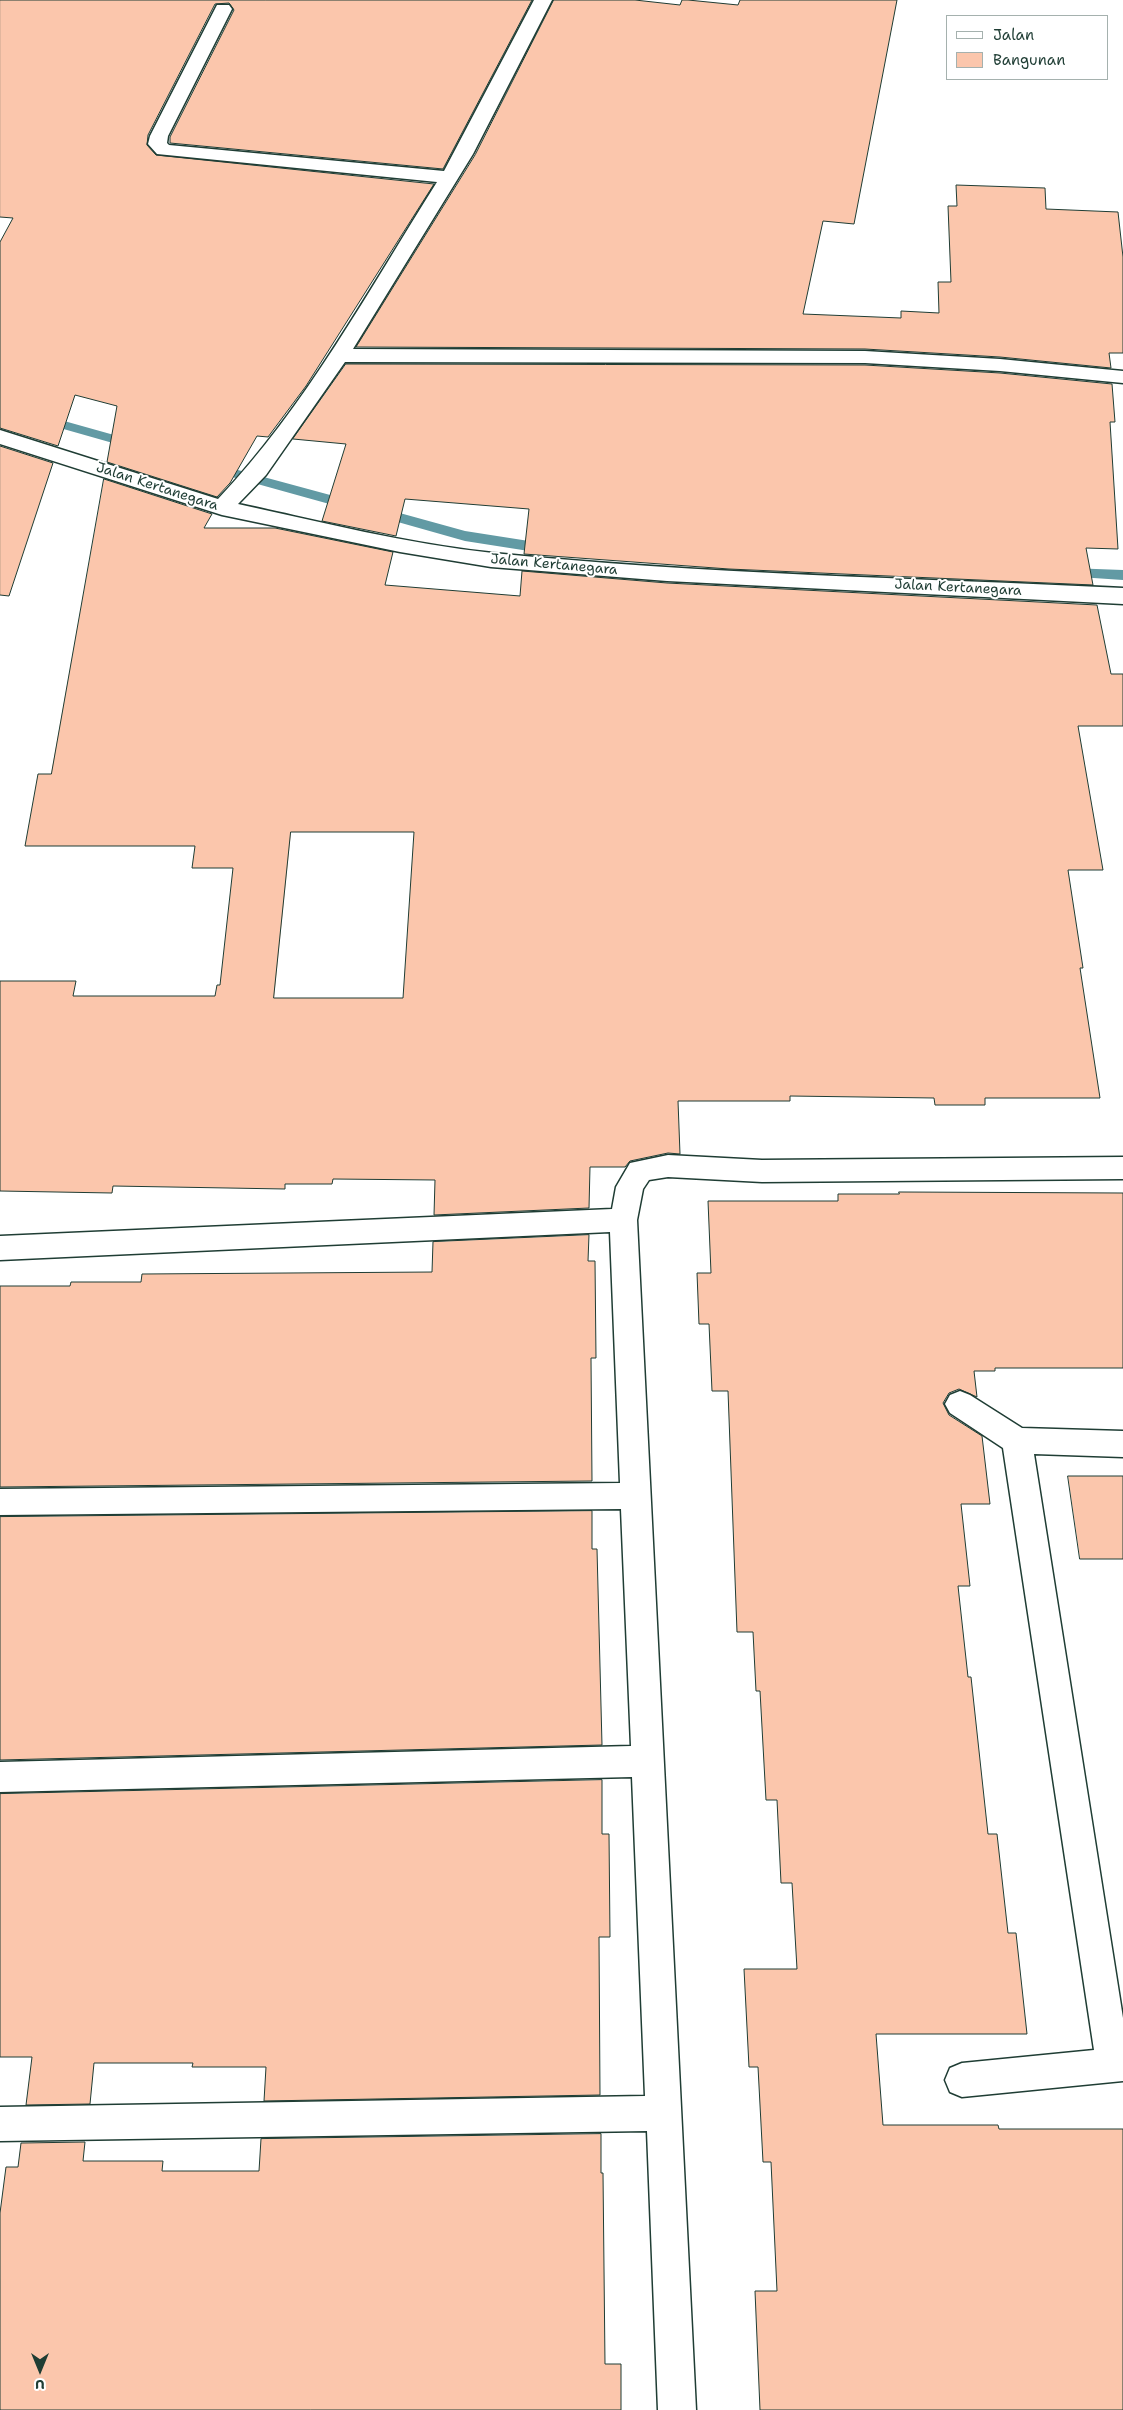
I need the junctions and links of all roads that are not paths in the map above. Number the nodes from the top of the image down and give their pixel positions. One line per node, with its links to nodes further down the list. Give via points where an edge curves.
1 (543, 0): 3 (street, via 464,154)
2 (223, 9): 3 (street, via 159,136 158,144 164,150)
3 (448, 177): 4 (street)
4 (339, 355): 5 (street, via 865,357); 7 (street, via 258,470)
5 (1123, 377)
6 (0, 437): 7 (street, Jalan Kertanegara)
7 (229, 502): 8 (street, Jalan Kertanegara, via 427,550 491,560 667,574)
8 (1123, 596)
9 (1123, 1168): 10 (street, via 762,1171 668,1166 640,1171 630,1187)
10 (623, 1220): 11 (street); 15 (street)
11 (0, 1248)
12 (960, 1404): 13 (street)
13 (1017, 1441): 14 (street); 19 (street)
14 (1123, 1444)
15 (636, 1496): 16 (street); 17 (street)
16 (0, 1502)
17 (648, 1761): 18 (street); 21 (street)
18 (0, 1777)
19 (1118, 2064): 20 (street)
20 (962, 2080)
21 (664, 2112): 22 (street); 23 (street)
22 (0, 2124)
23 (677, 2410)

